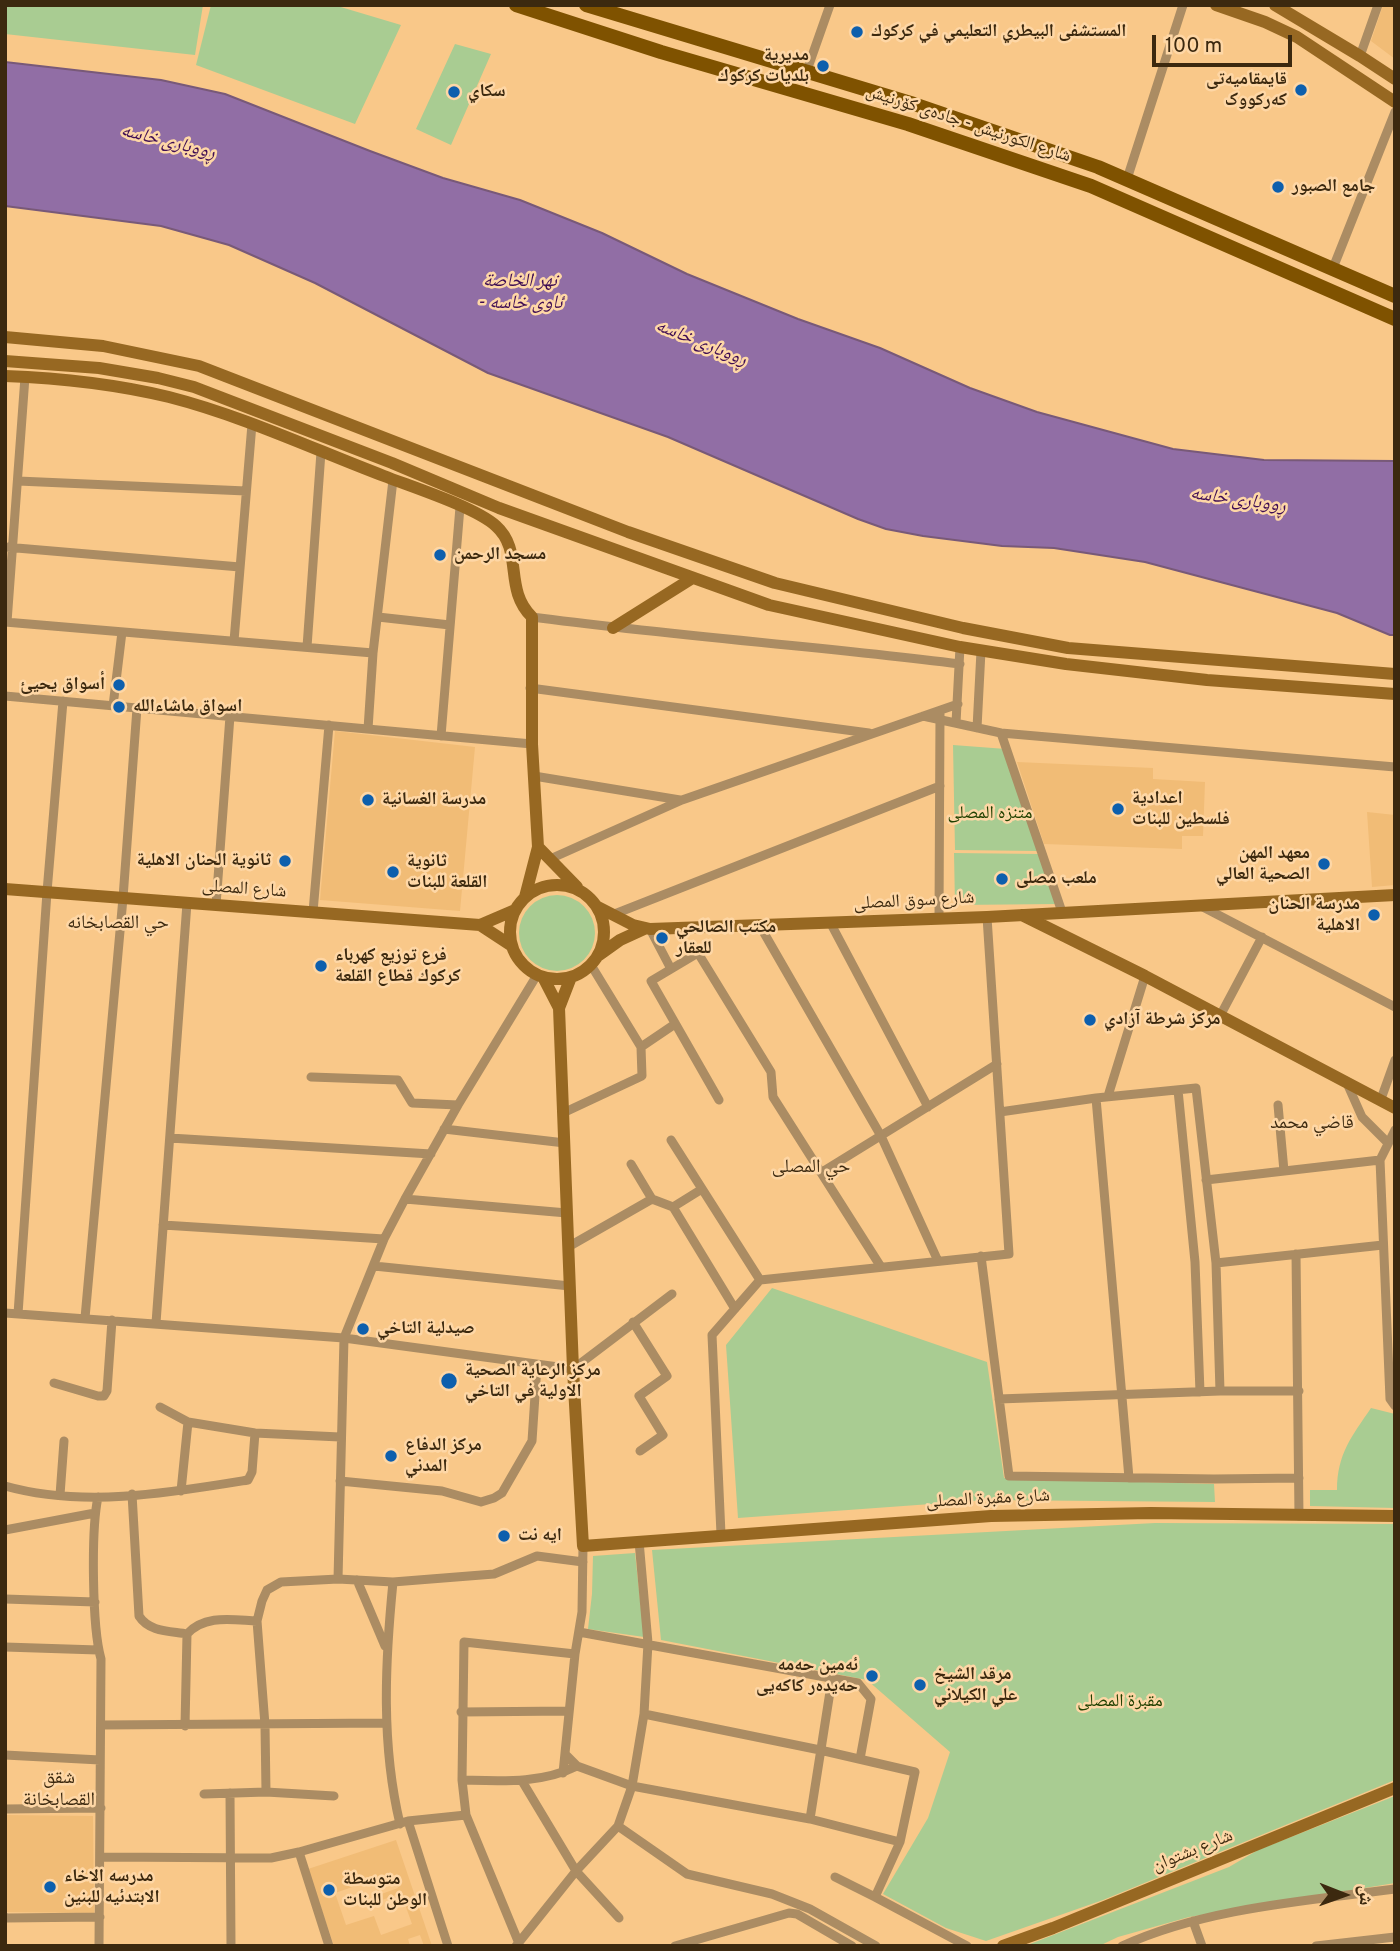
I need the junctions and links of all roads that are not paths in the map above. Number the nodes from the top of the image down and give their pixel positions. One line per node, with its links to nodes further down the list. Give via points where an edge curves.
1 (516, 5): 15 (main road, شارع الكورنيش - جادەی کۆرنیش)
2 (586, 5): 9 (main road, شارع الكورنيش - جادەی کۆرنیش)
3 (830, 5): 9 (street)
4 (1183, 5): 17 (street)
5 (1216, 5): 11 (street, via 1297,37)
6 (1275, 5): 8 (street)
7 (1378, 5): 8 (street)
8 (1360, 56): 10 (street)
9 (806, 73): 13 (main road, شارع الكورنيش - جادەی کۆرنیش)
10 (1395, 79)
11 (1395, 102)
12 (1395, 113): 18 (street)
13 (963, 121): 14 (main road, شارع الكورنيش - جادەی کۆرنیش); 15 (main road)
14 (994, 132): 16 (main road); 17 (main road, شارع الكورنيش - جادەی کۆرنیش)
15 (957, 141): 16 (main road, شارع الكورنيش - جادەی کۆرنیش)
16 (988, 151): 20 (main road, شارع الكورنيش - جادەی کۆرنیش, via 1091,186)
17 (1126, 180): 18 (main road, شارع الكورنيش - جادەی کۆرنیش)
18 (1333, 268): 19 (main road, شارع الكورنيش - جادەی کۆرنیش)
19 (1395, 296)
20 (1395, 319)
21 (5, 337): 23 (street, via 103,346)
22 (6, 361): 26 (street, via 99,368)
23 (199, 366): 26 (street); 45 (street, via 764,580)
24 (5, 376): 25 (street)
25 (25, 377): 27 (street, via 140,391); 30 (street)
26 (194, 387): 35 (street)
27 (252, 424): 28 (street); 31 (street)
28 (321, 452): 29 (street); 43 (street)
29 (394, 480): 32 (street); 36 (street)
30 (18, 481): 31 (street); 33 (street)
31 (246, 491): 34 (street)
32 (460, 506): 37 (street, via 502,533 511,550 516,594); 39 (street)
33 (9, 547): 34 (street); 38 (street)
34 (240, 567): 42 (street)
35 (691, 579): 40 (street); 44 (street, via 769,605)
36 (378, 617): 39 (street); 47 (street)
37 (532, 617): 40 (street); 51 (street)
38 (6, 622): 41 (street)
39 (450, 625): 66 (street)
40 (612, 628): 48 (street)
41 (121, 632): 42 (street); 56 (street)
42 (234, 641): 43 (street)
43 (307, 647): 47 (street)
44 (960, 647): 46 (street); 48 (street)
45 (1068, 648): 49 (street); 50 (street)
46 (981, 651): 49 (street); 62 (street)
47 (373, 653): 63 (street)
48 (960, 664): 55 (street)
49 (1066, 664): 52 (street)
50 (1395, 674)
51 (530, 688): 65 (street); 67 (street)
52 (1395, 694)
53 (5, 696): 54 (street)
54 (64, 701): 56 (street); 76 (street)
55 (958, 704): 58 (street); 60 (street)
56 (113, 706): 57 (street)
57 (137, 708): 59 (street); 79 (street)
58 (940, 715): 60 (street); 65 (street, via 923,716); 70 (street)
59 (230, 716): 61 (street); 81 (street)
60 (956, 723): 62 (street)
61 (329, 726): 63 (street); 85 (street)
62 (977, 728): 64 (street)
63 (368, 729): 66 (street)
64 (1001, 733): 68 (street); 86 (street)
65 (872, 734): 71 (street)
66 (441, 736): 67 (street)
67 (532, 744): 69 (street)
68 (1395, 767)
69 (534, 776): 71 (street); 72 (street)
70 (940, 786): 87 (street); 90 (street)
71 (682, 800): 73 (street)
72 (538, 847): 73 (street); 78 (street)
73 (550, 859): 75 (street)
74 (5, 889): 76 (street, شارع المصلى)
75 (579, 890): 78 (street, via 551,885); 83 (street)
76 (47, 892): 79 (street, شارع المصلى); 157 (street)
77 (1395, 895): 82 (street, شارع سوق المصلى)
78 (525, 897): 84 (street)
79 (123, 898): 80 (street, شارع المصلى); 158 (street)
80 (187, 903): 81 (street, شارع المصلى); 125 (street)
81 (216, 905): 85 (street, شارع المصلى)
82 (1199, 905): 86 (street, شارع سوق المصلى); 95 (street)
83 (596, 906): 87 (street, شارع سوق المصلى); 97 (street, via 604,939)
84 (515, 910): 92 (street, شارع المصلى); 96 (street)
85 (313, 912): 92 (street, شارع المصلى)
86 (1062, 912): 88 (street, شارع سوق المصلى)
87 (612, 915): 94 (street, شارع سوق المصلى)
88 (1021, 915): 89 (street, شارع سوق المصلى); 100 (street)
89 (987, 917): 90 (street, شارع سوق المصلى); 108 (street)
90 (939, 918): 91 (street, شارع سوق المصلى)
91 (831, 924): 93 (street, شارع سوق المصلى); 118 (street)
92 (480, 925): 96 (street, شارع المصلى)
93 (760, 926): 94 (street, شارع سوق المصلى); 124 (street)
94 (647, 929): 97 (street, شارع سوق المصلى, via 620,940); 98 (street)
95 (1262, 937): 102 (street); 104 (street)
96 (512, 946): 99 (street, via 518,958)
97 (595, 960): 101 (street); 106 (street)
98 (670, 969): 105 (street, via 651,981); 133 (street, via 698,953 771,1072 773,1097)
99 (540, 976): 101 (street); 103 (street); 116 (street)
100 (1145, 976): 104 (street); 112 (street)
101 (571, 977): 103 (street)
102 (1395, 1007)
103 (559, 1008): 121 (street)
104 (1220, 1016): 110 (street)
105 (675, 1024): 106 (street); 115 (street)
106 (641, 1047): 121 (street, via 642,1076)
107 (1395, 1060): 114 (street)
108 (997, 1065): 118 (street); 120 (street)
109 (311, 1077): 116 (street, via 398,1080 412,1104)
110 (1346, 1081): 114 (street); 128 (street, via 1362,1117)
111 (1178, 1090): 112 (street); 134 (street, via 1196,1088); 169 (street, via 1195,1262)
112 (1108, 1096): 113 (street)
113 (1096, 1098): 120 (street); 170 (street)
114 (1381, 1099): 119 (street)
115 (719, 1100)
116 (458, 1105): 122 (street)
117 (1278, 1105): 132 (street)
118 (928, 1107): 124 (street)
119 (1395, 1108)
120 (1000, 1112): 145 (street, via 1009,1255)
121 (563, 1113): 127 (street)
122 (444, 1129): 127 (street); 129 (street)
123 (1395, 1130): 128 (street)
124 (881, 1136): 133 (street); 146 (street)
125 (170, 1138): 129 (street); 140 (street)
126 (671, 1140): 135 (street)
127 (565, 1143): 139 (street)
128 (1388, 1143): 130 (street)
129 (431, 1154): 136 (street)
130 (1380, 1160): 132 (street); 142 (street)
131 (631, 1164): 137 (street)
132 (1284, 1171): 134 (street)
133 (822, 1172): 151 (street)
134 (1206, 1180): 148 (street)
135 (702, 1189): 138 (street); 152 (street)
136 (405, 1199): 139 (street); 141 (street)
137 (652, 1199): 138 (street); 143 (street)
138 (673, 1208): 155 (street)
139 (567, 1213): 143 (street)
140 (163, 1225): 141 (street); 161 (street)
141 (384, 1240): 150 (street)
142 (1383, 1245): 144 (street); 147 (street)
143 (568, 1247): 153 (street)
144 (1296, 1254): 148 (street); 168 (street)
145 (981, 1256): 146 (street); 171 (street)
146 (938, 1261): 151 (street)
147 (1383, 1261): 149 (street); 163 (street)
148 (1216, 1263): 167 (street)
149 (1395, 1265)
150 (373, 1266): 153 (street); 162 (street)
151 (881, 1267): 152 (street)
152 (760, 1280): 155 (street)
153 (570, 1286): 165 (street)
154 (672, 1294): 160 (street)
155 (735, 1309): 191 (street, via 712,1335)
156 (5, 1313): 157 (street)
157 (18, 1314): 158 (street)
158 (85, 1318): 159 (street)
159 (112, 1320): 161 (street); 166 (street, via 104,1395)
160 (633, 1322): 165 (street); 178 (street, via 667,1376 639,1396 663,1435)
161 (156, 1323): 162 (street)
162 (344, 1338): 164 (street); 176 (street)
163 (1390, 1344): 172 (street, via 1390,1399)
164 (537, 1365): 165 (street); 181 (street, via 532,1441 502,1493 494,1498 481,1502 442,1491)
165 (573, 1369): 193 (street)
166 (54, 1383)
167 (1220, 1391): 168 (street); 169 (street)
168 (1299, 1391): 180 (street)
169 (1200, 1392): 170 (street)
170 (1122, 1394): 171 (street); 179 (street)
171 (999, 1399): 179 (street, via 1009,1476)
172 (1395, 1406)
173 (160, 1407): 174 (street)
174 (188, 1422): 175 (street); 183 (street)
175 (255, 1433): 176 (street); 183 (street, via 248,1480)
176 (340, 1437): 181 (street)
177 (64, 1441): 185 (street)
178 (640, 1451)
179 (1129, 1478): 180 (street)
180 (1299, 1478): 188 (street)
181 (340, 1481): 195 (street)
182 (5, 1486): 185 (street)
183 (181, 1491): 184 (street)
184 (132, 1494): 186 (street); 202 (street, via 139,1616 152,1628)
185 (60, 1495): 186 (street)
186 (98, 1497): 187 (street)
187 (95, 1513): 190 (street); 199 (street)
188 (1299, 1516): 189 (street, شارع مقبرة المصلى); 191 (street, شارع مقبرة المصلى, via 992,1516)
189 (1395, 1516)
190 (5, 1530)
191 (721, 1534): 192 (street, شارع مقبرة المصلى)
192 (639, 1541): 193 (street, شارع مقبرة المصلى); 203 (street)
193 (583, 1546): 194 (street)
194 (583, 1562): 197 (street, via 537,1556 494,1574); 201 (street)
195 (338, 1579): 196 (street); 200 (street, via 281,1582 267,1590)
196 (357, 1580): 197 (street); 205 (street)
197 (393, 1582): 205 (street)
198 (5, 1599): 199 (street)
199 (95, 1602): 206 (street)
200 (257, 1621): 202 (street, via 214,1620); 214 (street)
201 (579, 1632): 203 (street); 207 (street)
202 (187, 1634): 215 (street)
203 (648, 1643): 208 (street); 211 (street)
204 (5, 1647): 206 (street)
205 (386, 1649): 212 (street)
206 (99, 1650): 213 (street)
207 (575, 1654): 209 (street); 210 (street, via 464,1643)
208 (832, 1679): 216 (street); 219 (street, via 858,1683 871,1699)
209 (569, 1711): 210 (street); 217 (street)
210 (461, 1712): 223 (street)
211 (644, 1714): 216 (street); 225 (street)
212 (386, 1723): 214 (street); 235 (street, via 396,1806)
213 (101, 1725): 215 (street); 220 (street)
214 (265, 1725): 215 (street); 227 (street)
215 (185, 1726)
216 (820, 1750): 219 (street); 234 (street)
217 (565, 1754): 221 (street); 222 (street)
218 (5, 1755): 220 (street)
219 (860, 1759): 237 (street, via 915,1772)
220 (100, 1760): 231 (street)
221 (577, 1766): 222 (street); 225 (street)
222 (563, 1773): 224 (street)
223 (462, 1780): 224 (street); 233 (street)
224 (522, 1781): 241 (street)
225 (632, 1786): 234 (street); 236 (street)
226 (1395, 1788): 260 (street, شارع بشتوان)
227 (266, 1792): 228 (street); 230 (street)
228 (230, 1793): 229 (street); 240 (street)
229 (204, 1794)
230 (334, 1796)
231 (101, 1808): 232 (street); 239 (street)
232 (5, 1809)
233 (466, 1815): 235 (street); 250 (street)
234 (810, 1819): 237 (street)
235 (404, 1823): 238 (street); 256 (street)
236 (618, 1826): 241 (street); 258 (street, via 687,1874 772,1894 810,1909)
237 (900, 1842): 244 (street)
238 (299, 1852): 240 (street); 255 (street)
239 (101, 1857): 240 (street); 246 (street)
240 (232, 1859): 254 (street)
241 (576, 1871): 247 (street); 250 (street)
242 (835, 1877): 244 (street)
243 (1395, 1888): 248 (street)
244 (875, 1897): 259 (street)
245 (5, 1917): 246 (street)
246 (100, 1917): 253 (street)
247 (620, 1917)
248 (1194, 1920): 252 (street); 261 (street)
249 (1395, 1937): 262 (street)
250 (517, 1944)
251 (682, 1945): 257 (street, via 789,1913)
252 (1127, 1945)
253 (99, 1946)
254 (231, 1946)
255 (329, 1946)
256 (448, 1946)
257 (852, 1946)
258 (876, 1946)
259 (967, 1946)
260 (1003, 1946)
261 (1202, 1946)
262 (1316, 1946)

